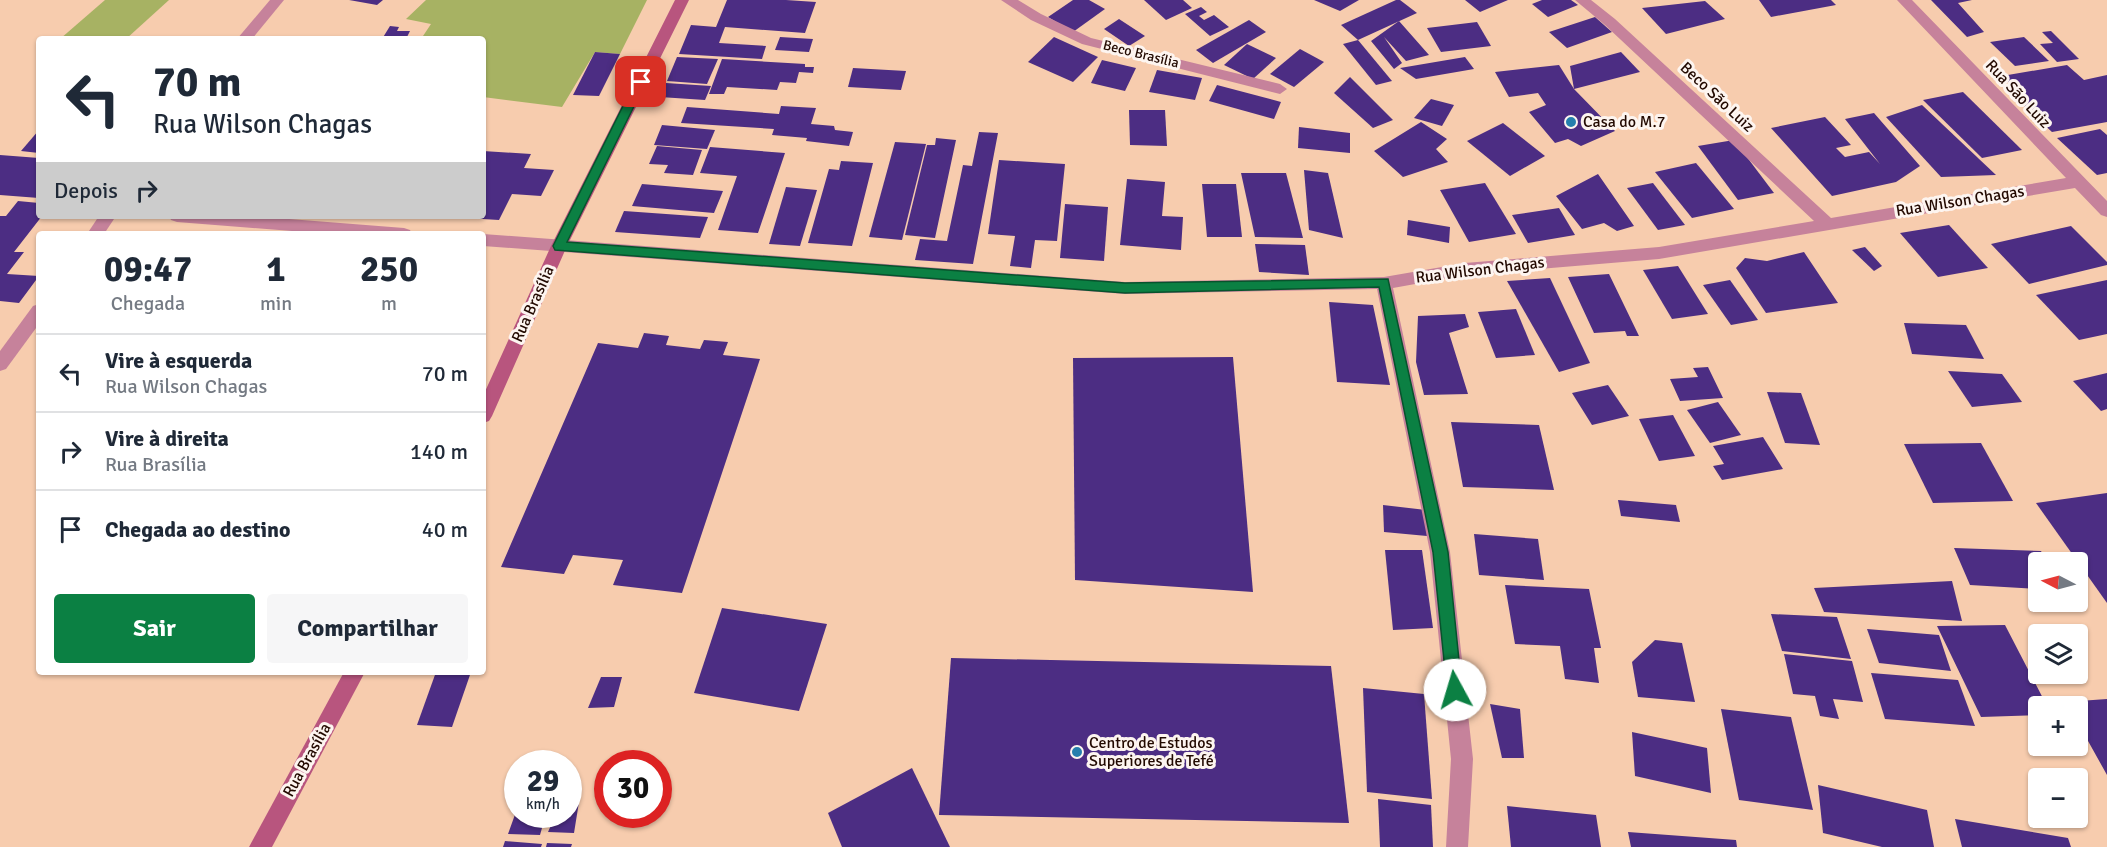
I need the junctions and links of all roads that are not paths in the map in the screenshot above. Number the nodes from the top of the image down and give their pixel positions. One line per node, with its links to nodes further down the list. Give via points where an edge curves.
1 (277, 0): 6 (street)
2 (682, 0): 14 (street, Rua Brasília)
3 (1008, 0): 7 (street, Beco Brasília, via 1036,18 1087,41)
4 (1582, 0): 11 (street, Beco São Luiz)
5 (1904, 0): 8 (street, Rua São Luiz)
6 (247, 36)
7 (1280, 89)
8 (2076, 182): 9 (street, Rua São Luiz); 11 (street, Rua Wilson Chagas)
9 (2107, 211)
10 (215, 219): 12 (street)
11 (1826, 223): 15 (street, Rua Wilson Chagas, via 1659,252 1465,269)
12 (366, 231)
13 (486, 240): 14 (street, Rua Wilson Chagas)
14 (559, 246): 15 (street, Rua Wilson Chagas, via 1125,288); 18 (street, Rua Brasília)
15 (1384, 282): 21 (street, via 1440,552 1462,759)
16 (36, 315): 17 (street)
17 (0, 364)
18 (486, 409)
19 (353, 675): 20 (street, Rua Brasília)
20 (260, 847)
21 (1457, 847)

